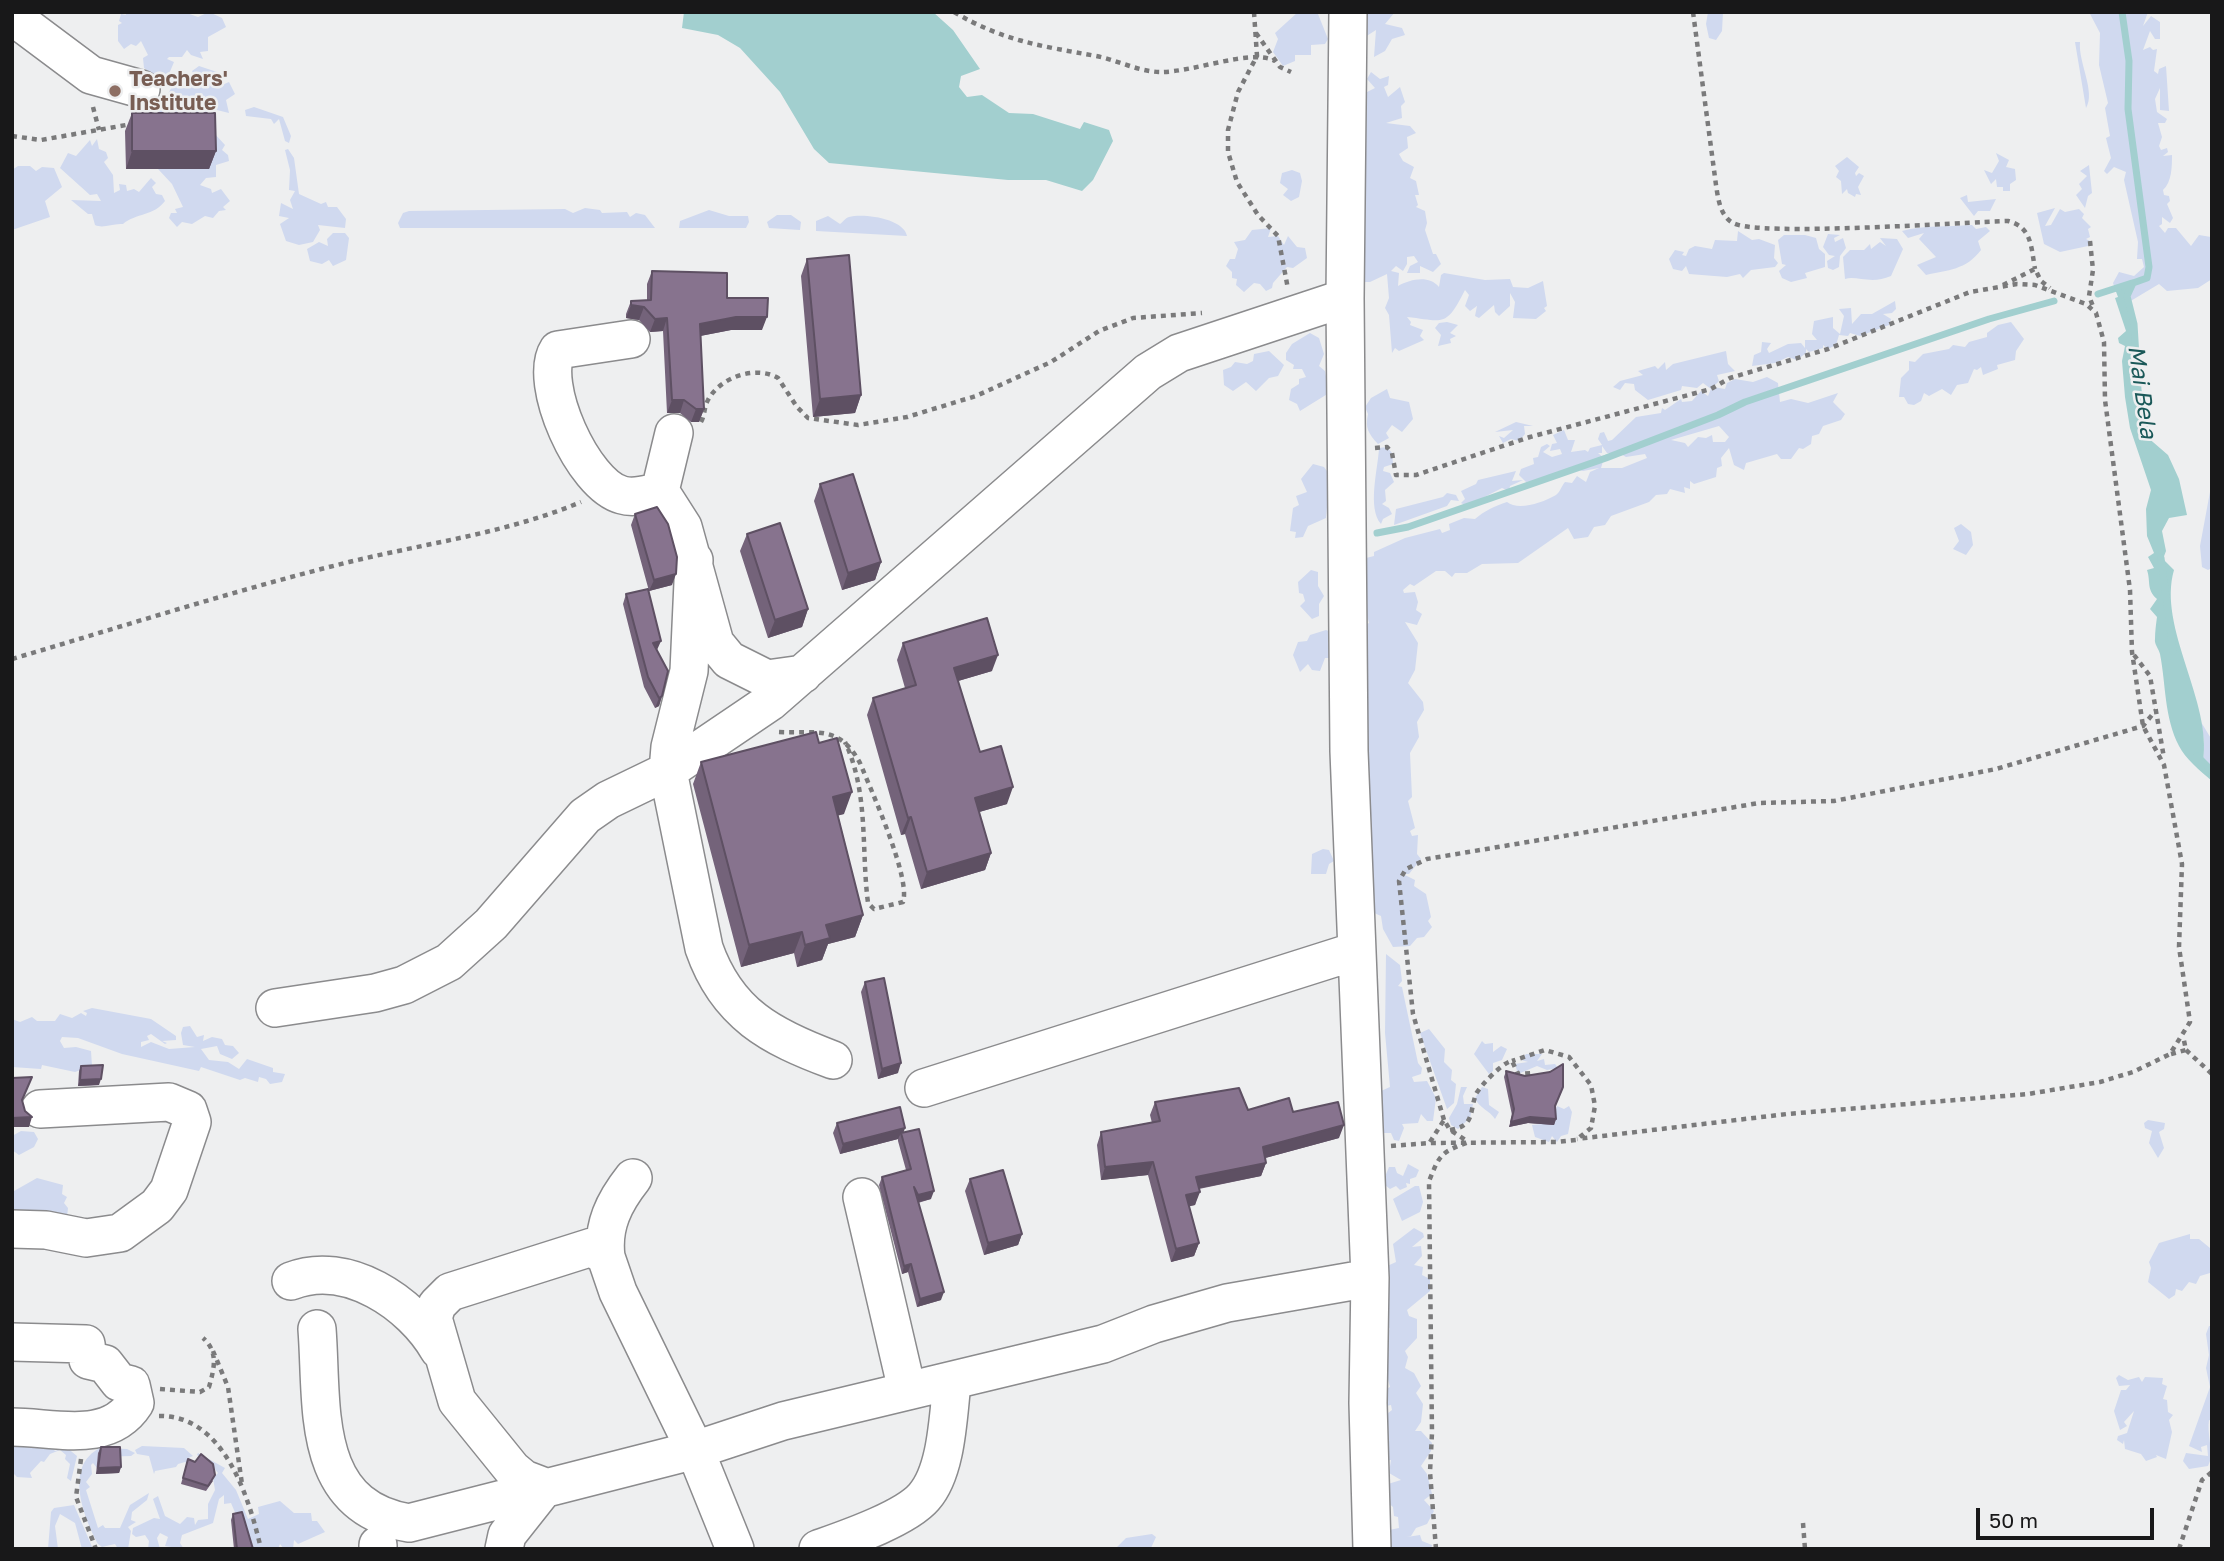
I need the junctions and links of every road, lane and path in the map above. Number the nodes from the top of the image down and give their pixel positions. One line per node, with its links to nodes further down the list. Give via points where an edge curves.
1 (954, 12): 7 (path, via 987,31 1045,49 1158,72 1192,70)
2 (1254, 12): 6 (path)
3 (1693, 12): 13 (path, via 1716,185 1731,222 1743,227 1797,228 2008,221 2021,224 2027,232)
4 (12, 16): 10 (street)
5 (1345, 20): 16 (street)
6 (1254, 30): 7 (path); 8 (path)
7 (1256, 56): 8 (path); 19 (path, via 1237,92 1228,152 1237,182 1278,236)
8 (1275, 61): 9 (path)
9 (1291, 72)
10 (139, 106): 11 (path, via 41,140)
11 (12, 135)
12 (2090, 241): 17 (path, via 2093,270 2089,296)
13 (2035, 269): 14 (path); 15 (path)
14 (1997, 287): 15 (path, via 2035,285); 22 (path, via 1970,292 1828,349 1711,388 1530,437 1416,475 1396,475 1387,447)
15 (2053, 291): 17 (path)
16 (1345, 298): 19 (street); 22 (street)
17 (2096, 313): 26 (path, via 2104,342 2105,400 2130,590)
18 (1212, 314): 21 (path, via 1133,318 976,396 906,418 858,425 814,421 797,407 778,378 769,373 743,375 718,387 697,428)
19 (1294, 317): 28 (street, via 1179,353 1148,372)
20 (631, 339): 24 (street, via 558,350 552,366 571,442 594,479)
21 (672, 442): 23 (street)
22 (1347, 450): 35 (street)
23 (660, 491): 24 (street, via 633,497); 25 (street, via 683,527)
24 (615, 492): 27 (path, via 512,526 351,562 160,613)
25 (694, 560): 28 (street, via 715,643 729,660 767,679); 33 (street, via 689,671)
26 (2133, 652): 29 (path, via 2150,676); 31 (path)
27 (12, 659)
28 (803, 674): 30 (street)
29 (2156, 710): 31 (path); 34 (path)
30 (747, 718): 32 (path, via 772,731 816,730); 33 (street)
31 (2143, 726): 34 (path); 46 (path, via 1996,769 1833,801 1759,803 1427,859 1406,869 1399,881 1413,1014)
32 (845, 742): 32 (path, via 860,763 893,849 906,895 896,906 874,909 869,903 860,790)
33 (668, 771): 36 (street, via 585,816 491,924 449,962 404,985 376,993); 40 (street, via 709,964 735,1005 772,1035)
34 (2167, 776): 37 (path, via 2182,864 2179,947 2190,1022)
35 (1356, 951): 44 (street); 51 (street)
36 (275, 1008)
37 (2183, 1036): 38 (path); 39 (path)
38 (2186, 1050): 39 (path); 43 (path)
39 (2170, 1054): 48 (path, via 2100,1082 2028,1094 1787,1114)
40 (833, 1060)
41 (1512, 1061): 42 (path, via 1517,1074); 47 (path, via 1477,1091 1472,1119); 48 (path, via 1535,1052 1557,1051 1569,1058 1591,1086 1595,1106 1591,1128)
42 (1532, 1073)
43 (2212, 1073)
44 (924, 1088)
45 (40, 1109): 54 (street, via 169,1102 188,1110 192,1122 169,1190 158,1206 120,1233 86,1238)
46 (1444, 1120): 47 (path); 50 (path)
47 (1450, 1130): 49 (path)
48 (1577, 1139): 49 (path)
49 (1469, 1142): 50 (path); 82 (path, via 1438,1157 1429,1181 1430,1472)
50 (1429, 1143): 51 (path)
51 (1366, 1149): 56 (street)
52 (633, 1178): 55 (street, via 607,1225)
53 (862, 1198): 65 (street)
54 (12, 1229)
55 (607, 1257): 62 (street, via 592,1247 572,1251 450,1292 437,1305 433,1318); 68 (street, via 618,1292)
56 (1370, 1278): 63 (street, via 1227,1303 1103,1344); 81 (street)
57 (292, 1281): 62 (street, via 327,1276 367,1285 410,1312)
58 (317, 1329): 72 (street, via 326,1446 342,1483)
59 (203, 1338): 61 (path)
60 (12, 1342): 64 (street, via 86,1344 88,1360 105,1364 119,1382)
61 (213, 1351): 64 (path, via 209,1387 200,1392); 71 (path, via 228,1387)
62 (446, 1363): 70 (street, via 457,1401)
63 (952, 1382): 65 (street); 80 (street, via 941,1462 924,1497 891,1519)
64 (131, 1385): 66 (street, via 135,1403)
65 (907, 1390): 68 (street, via 783,1421)
66 (110, 1425): 67 (street, via 71,1432); 71 (path, via 152,1416 193,1423 225,1454); 77 (path, via 85,1447 76,1480 76,1497)
67 (12, 1427)
68 (695, 1450): 70 (street); 79 (street)
69 (2212, 1472): 84 (path, via 2202,1480)
70 (525, 1484): 73 (street); 75 (street)
71 (243, 1492): 78 (path)
72 (362, 1506): 73 (street, via 387,1519); 76 (street)
73 (409, 1523): 76 (street, via 395,1529)
74 (1803, 1523): 83 (path)
75 (506, 1542)
76 (378, 1547)
77 (96, 1549)
78 (261, 1549)
79 (735, 1549)
80 (818, 1549)
81 (1372, 1549)
82 (1436, 1549)
83 (1805, 1549)
84 (2179, 1549)

